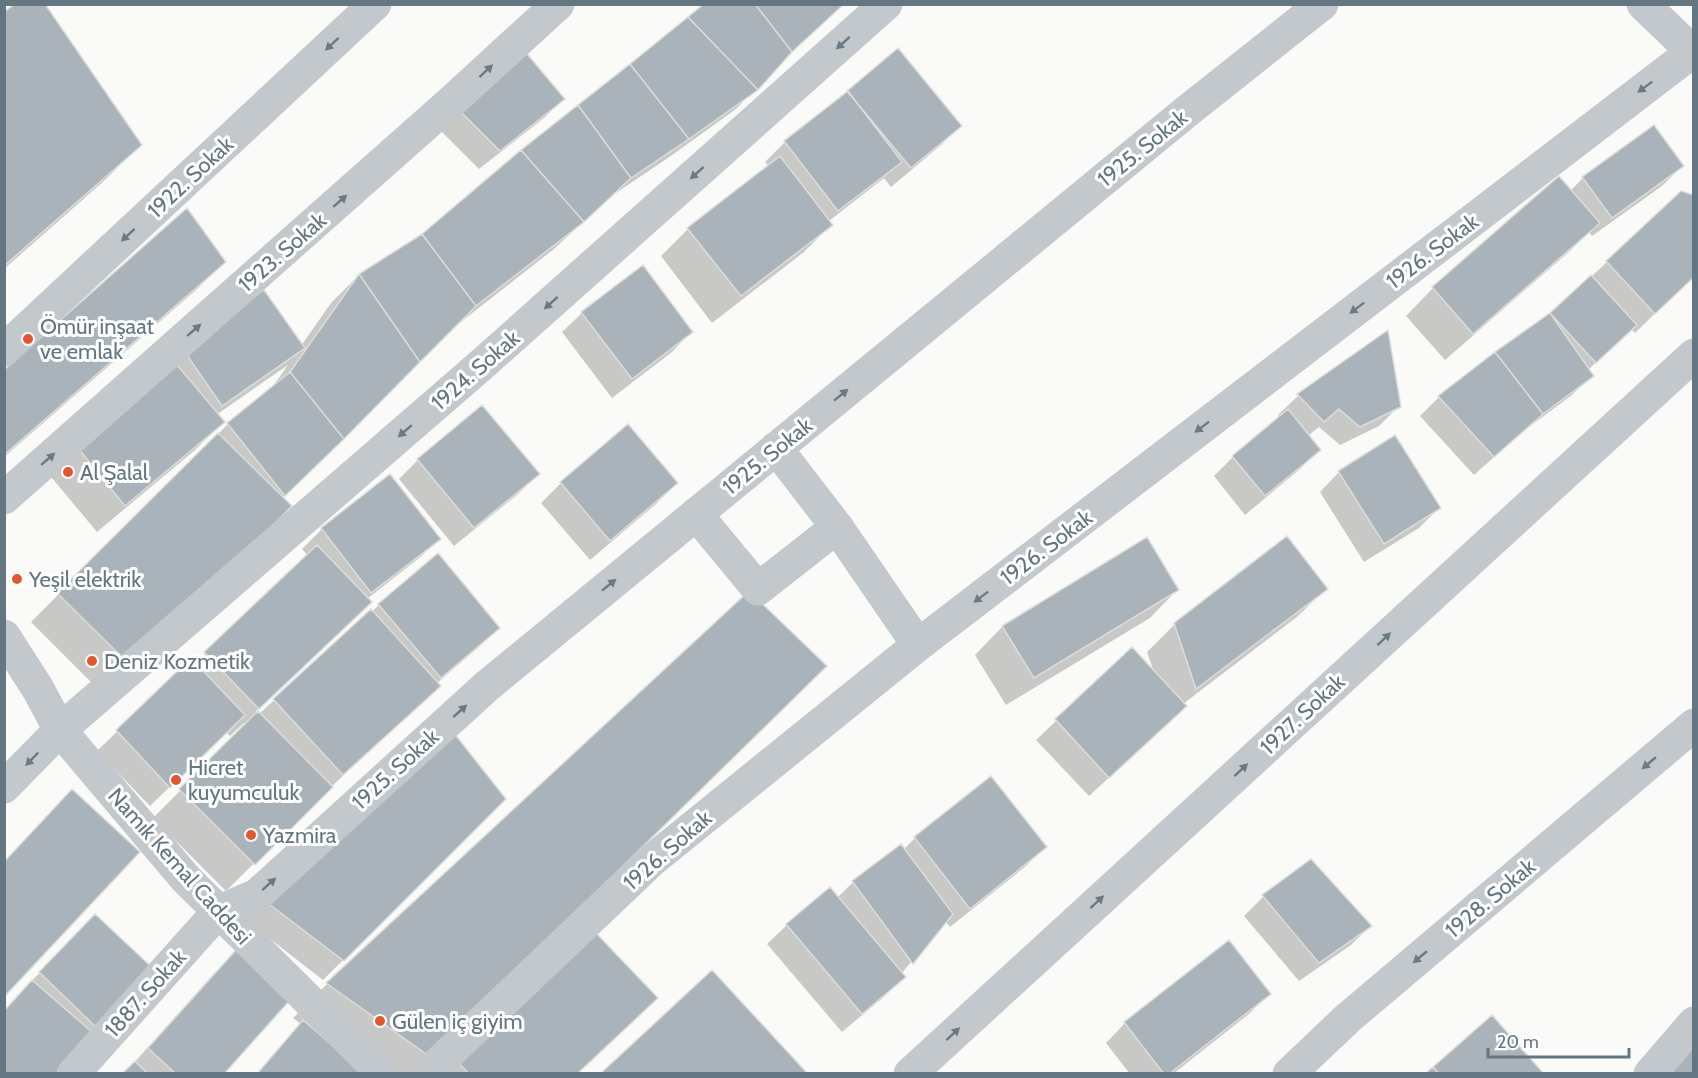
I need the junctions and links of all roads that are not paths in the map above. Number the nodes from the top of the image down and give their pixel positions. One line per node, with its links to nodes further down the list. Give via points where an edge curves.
1 (375, 4): 7 (street, 1922. Sokak, one-way to 7)
2 (558, 4): 10 (street, 1923. Sokak, one-way to 2)
3 (886, 4): 16 (street, 1924. Sokak, one-way to 16, via 480,366)
4 (1322, 4): 9 (street, 1925. Sokak, one-way to 4)
5 (1643, 4): 6 (street)
6 (1693, 53): 14 (street, 1926. Sokak, one-way to 14)
7 (4, 351)
8 (1694, 355): 23 (street, 1927. Sokak, one-way to 8)
9 (776, 448): 11 (street, 1925. Sokak); 12 (street)
10 (4, 498)
11 (696, 514): 12 (street, via 758,589); 18 (street, 1925. Sokak, one-way to 11, via 257,895 487,686)
12 (837, 527): 14 (street)
13 (4, 636): 16 (street, Namık Kemal Caddesi)
14 (918, 645): 22 (street, 1926. Sokak, via 651,861)
15 (1694, 725): 24 (street, 1928. Sokak, one-way to 24, via 1348,1018)
16 (60, 730): 17 (street, 1924. Sokak, one-way to 17); 18 (street, Namık Kemal Caddesi)
17 (4, 787)
18 (218, 912): 20 (street, 1887. Sokak); 21 (street, Namık Kemal Caddesi)
19 (1694, 1023): 25 (street)
20 (73, 1074)
21 (383, 1074)
22 (427, 1074)
23 (910, 1074)
24 (1289, 1074)
25 (1650, 1074)

